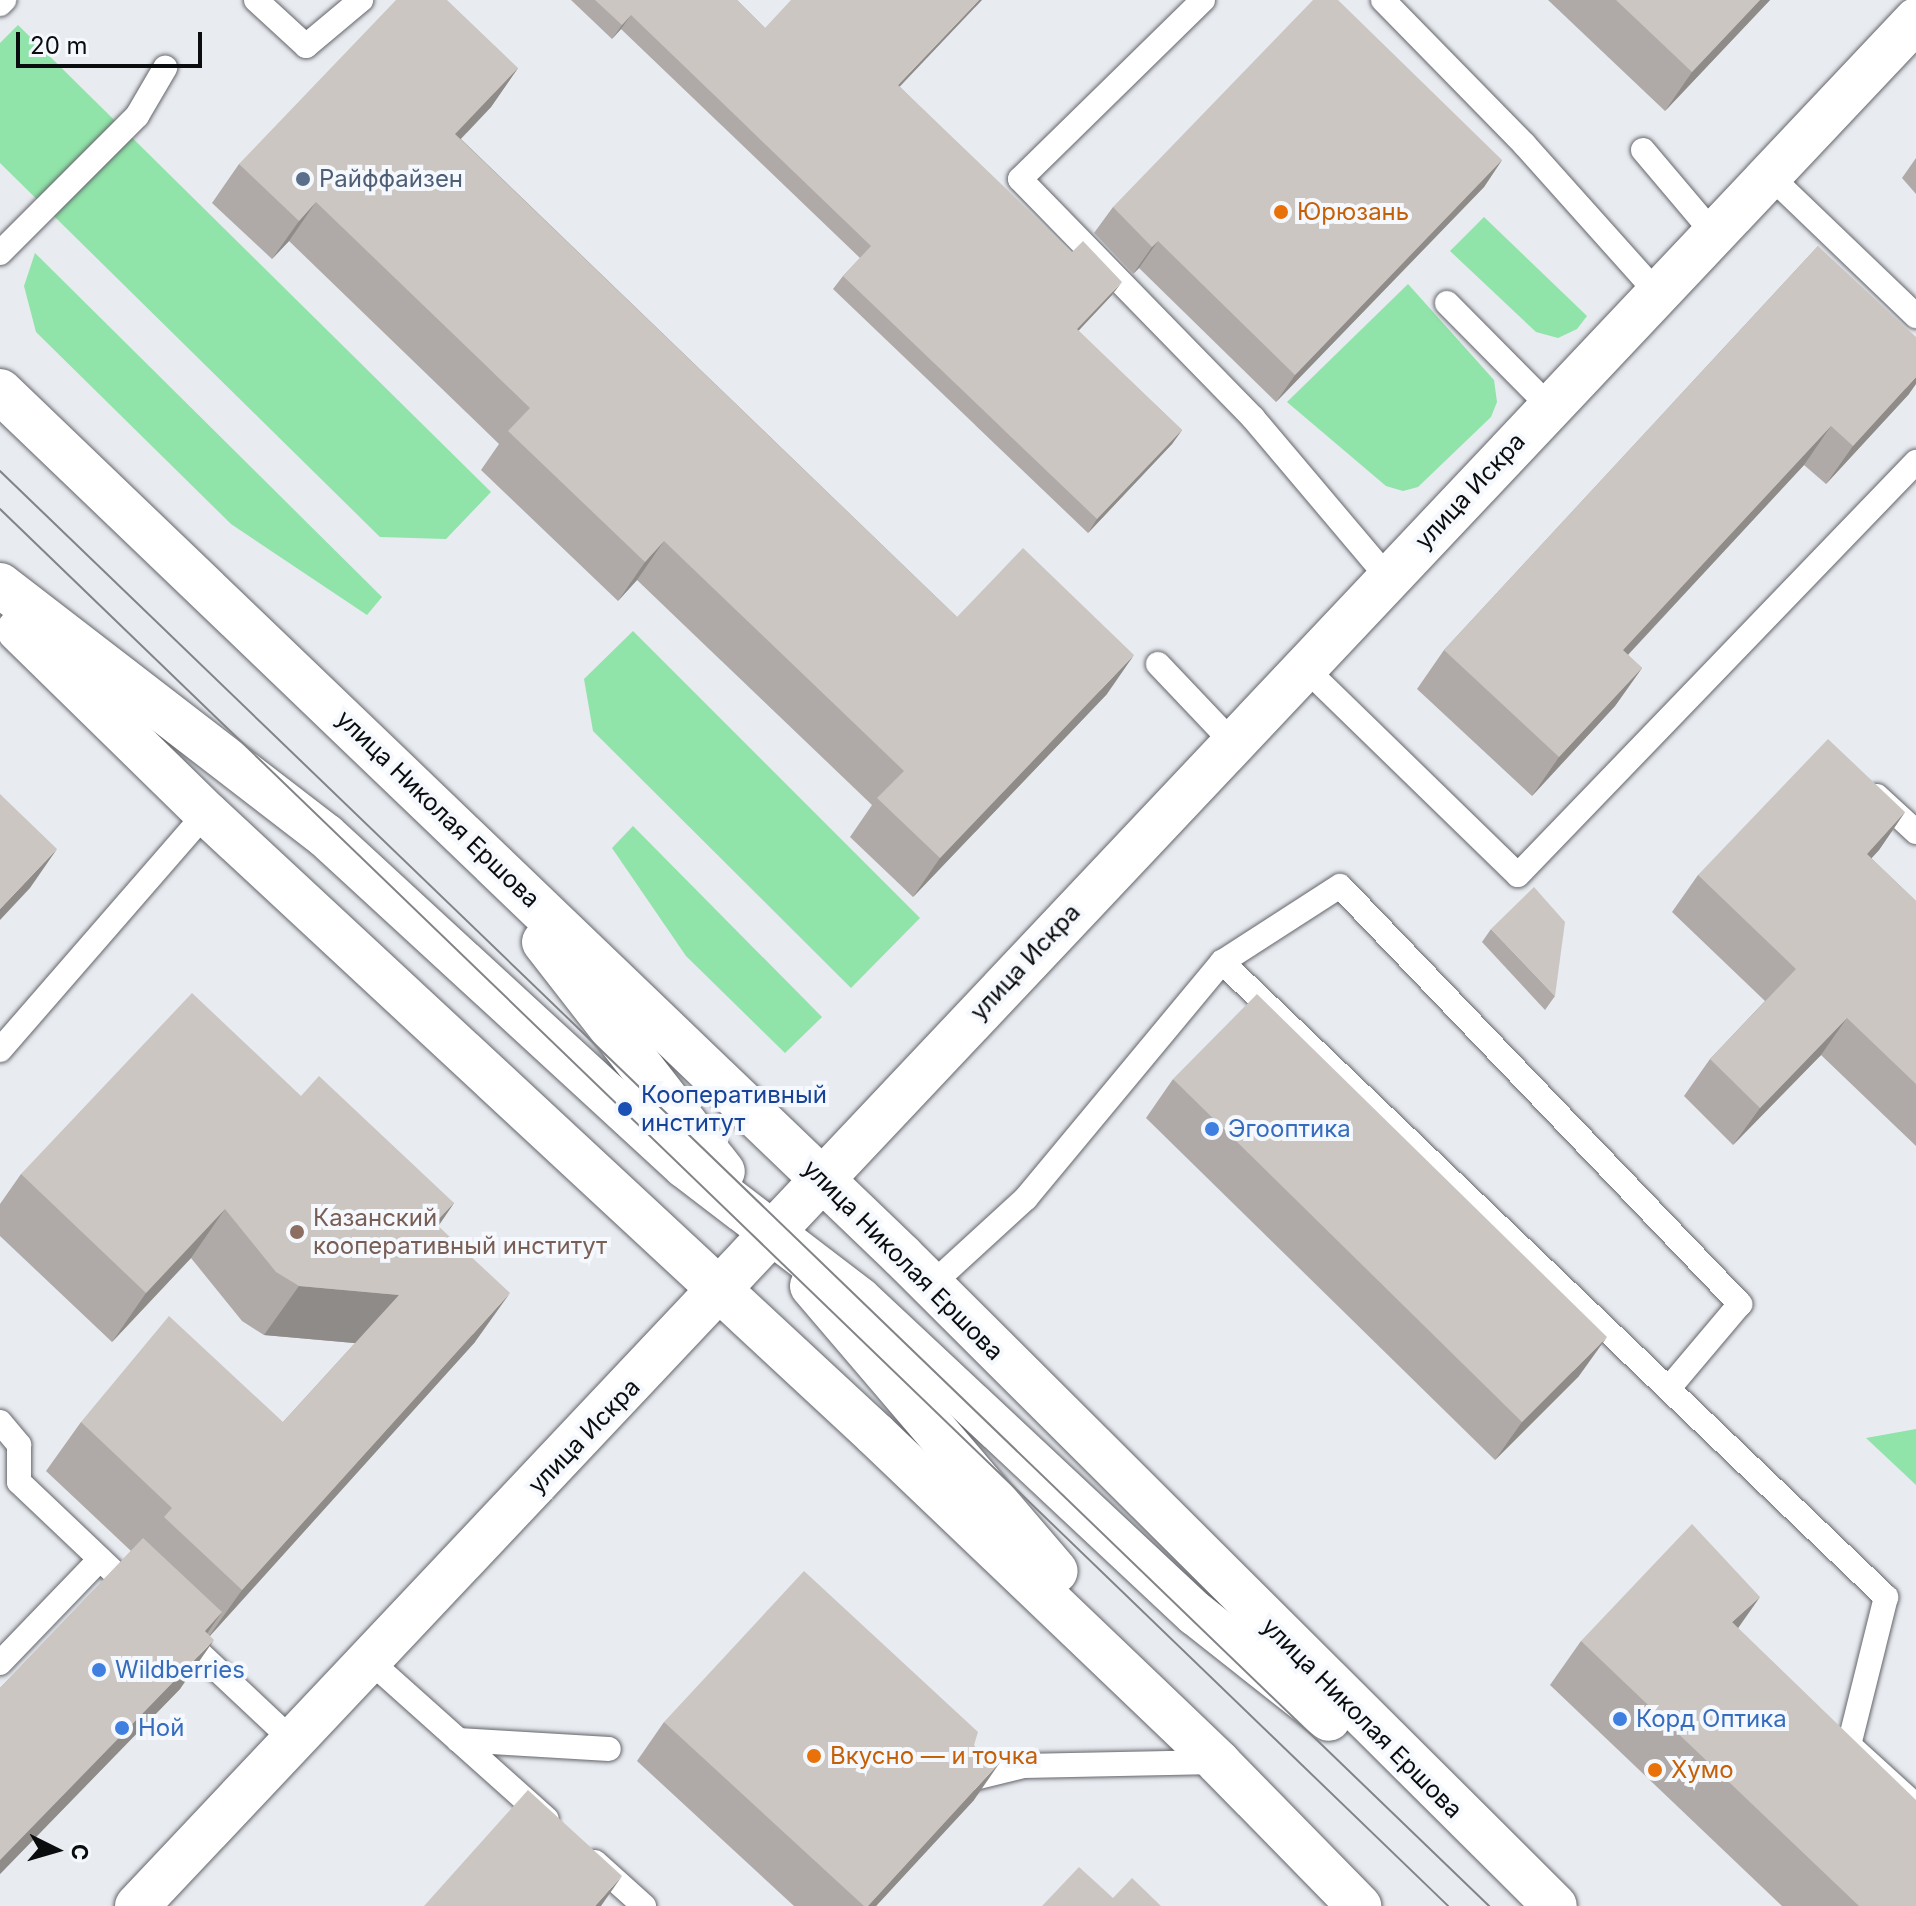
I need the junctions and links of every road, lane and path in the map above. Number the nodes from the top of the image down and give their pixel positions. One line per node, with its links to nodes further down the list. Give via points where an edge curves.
1 (256, 0): 2 (lane, via 306,46)
2 (361, 0)
3 (1203, 0): 17 (lane, via 1020,179 1253,418)
4 (1383, 0): 11 (lane, via 1524,144)
5 (1916, 20): 8 (main road, улица Искра)
6 (165, 68): 10 (lane, via 137,116)
7 (1643, 150): 9 (lane)
8 (1769, 175): 9 (main road, улица Искра); 13 (lane)
9 (1714, 234): 11 (main road, улица Искра)
10 (0, 253)
11 (1658, 294): 15 (main road, улица Искра)
12 (1447, 303): 15 (lane)
13 (1916, 316)
14 (0, 391): 25 (main road, улица Николая Ершова)
15 (1550, 407): 17 (main road, улица Искра)
16 (1916, 462): 21 (lane, via 1518,875)
17 (1388, 578): 21 (main road, улица Искра)
18 (0, 585): 30 (main road, via 326,836 685,1166)
19 (0, 611): 24 (main road)
20 (1158, 664): 22 (lane)
21 (1304, 667): 22 (main road, улица Искра)
22 (1233, 743): 29 (main road, улица Искра)
23 (1858, 778): 26 (lane)
24 (206, 813): 28 (lane); 32 (main road, via 637,1217)
25 (444, 814): 29 (main road, улица Николая Ершова); 30 (main road)
26 (1916, 832)
27 (1222, 962): 31 (lane, via 1026,1198); 33 (lane); 33 (lane, via 1340,886 1740,1304)
28 (0, 1050)
29 (820, 1178): 30 (main road, улица Искра); 31 (main road, улица Николая Ершова)
30 (771, 1234): 32 (main road, улица Искра); 41 (main road); 44 (main road, via 859,1299 1196,1614)
31 (930, 1286): 44 (main road, улица Николая Ершова)
32 (721, 1288): 36 (main road, улица Искра); 41 (main road)
33 (1669, 1388): 43 (lane, via 1886,1597 1849,1745)
34 (0, 1422): 35 (lane, via 19,1445 19,1482)
35 (100, 1559): 37 (lane); 39 (lane)
36 (370, 1661): 38 (lane); 39 (main road, улица Искра)
37 (0, 1663)
38 (458, 1740): 40 (lane); 46 (lane)
39 (293, 1741): 45 (main road, улица Искра)
40 (609, 1749)
41 (1218, 1762): 42 (lane, via 1023,1766); 47 (main road); 48 (main road)
42 (962, 1781)
43 (1916, 1806)
44 (1483, 1839): 49 (main road); 50 (main road, улица Николая Ершова)
45 (137, 1906)
46 (644, 1906)
47 (1359, 1906)
48 (1385, 1906)
49 (1545, 1906)
50 (1555, 1906)

